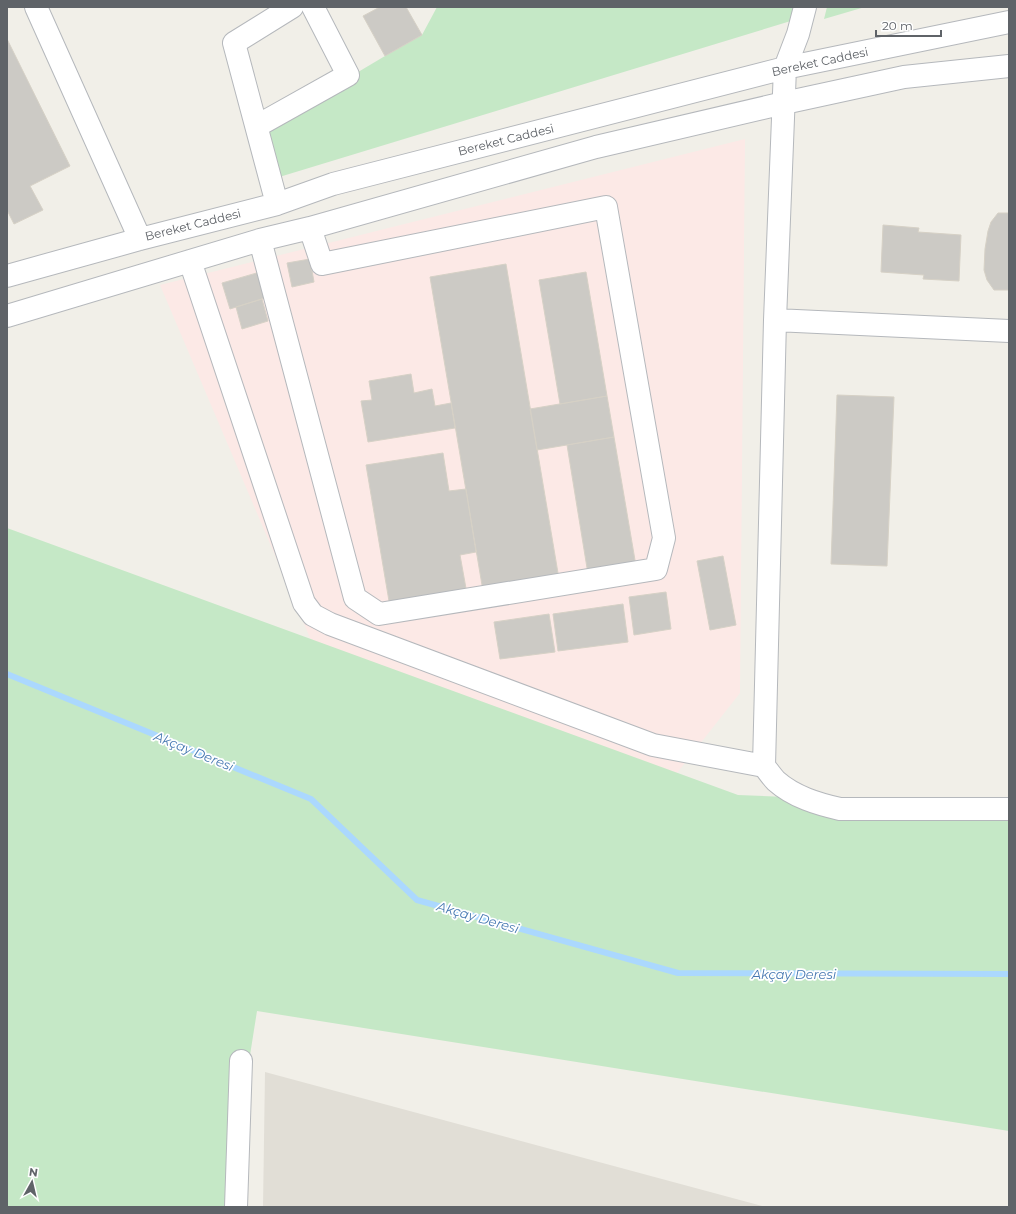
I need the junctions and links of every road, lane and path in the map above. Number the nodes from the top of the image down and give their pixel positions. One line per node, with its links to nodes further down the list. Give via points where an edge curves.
1 (36, 7): 12 (street)
2 (292, 7): 9 (street, via 234,43)
3 (313, 7): 9 (street, via 348,74)
4 (805, 7): 7 (street)
5 (1009, 22): 7 (street, Bereket Caddesi)
6 (1009, 66): 8 (street, via 904,77)
7 (785, 68): 8 (street); 10 (street, Bereket Caddesi, via 333,184)
8 (784, 103): 11 (street, via 596,147); 17 (street)
9 (257, 126): 10 (street)
10 (277, 204): 12 (street, Bereket Caddesi)
11 (310, 228): 13 (street); 13 (street, via 322,264 606,207 664,538 656,569 379,614 355,598)
12 (140, 239): 15 (street, Bereket Caddesi)
13 (260, 240): 14 (street)
14 (190, 261): 16 (street); 19 (street, via 304,603 312,614 330,624 653,745)
15 (7, 276)
16 (7, 316)
17 (776, 320): 18 (street); 19 (street)
18 (1009, 331)
19 (764, 766): 20 (street, via 777,782 796,794 816,804 840,809)
20 (1009, 809)
21 (241, 1061): 22 (street)
22 (236, 1207)

